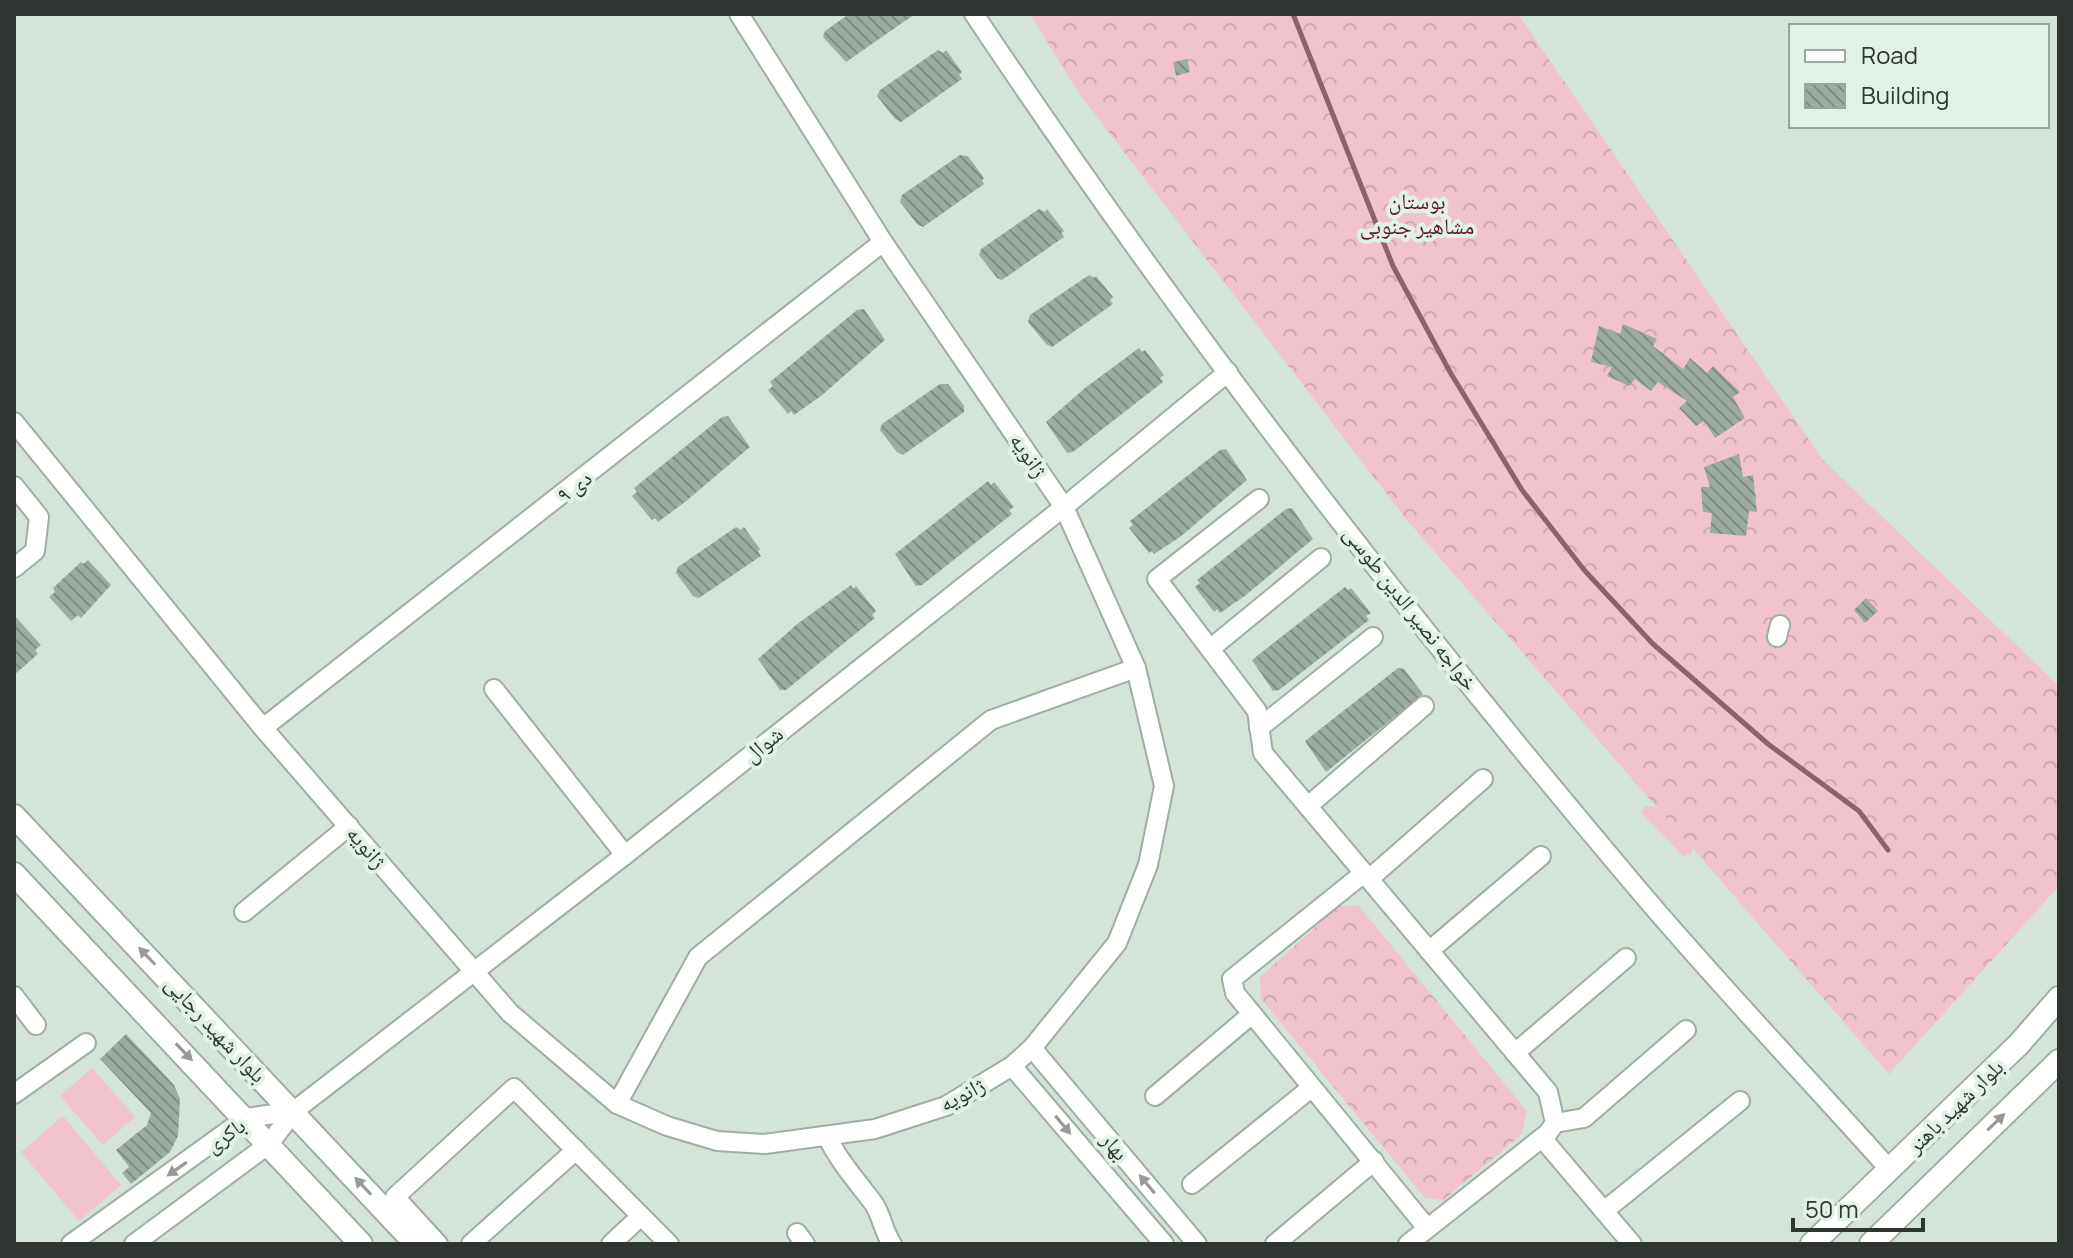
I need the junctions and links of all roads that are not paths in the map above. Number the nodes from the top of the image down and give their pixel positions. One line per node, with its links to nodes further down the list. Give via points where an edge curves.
1 (739, 14): 3 (street, ژانویه)
2 (974, 14): 4 (street, خواجه نصیر الدین طوسی, via 1077,169)
3 (883, 242): 8 (street, ژانویه); 16 (street, ۹ دی)
4 (1228, 372): 8 (street, شوال); 53 (street, خواجه نصیر الدین طوسی, via 1450,659 1638,889)
5 (14, 422): 16 (street, ژانویه)
6 (14, 486): 10 (street, via 39,517 35,551)
7 (1259, 499): 12 (street, via 1157,579)
8 (1064, 507): 13 (street, ژانویه); 22 (street, شوال)
9 (1321, 558): 12 (street)
10 (14, 568)
11 (1373, 637): 17 (street)
12 (1210, 649): 17 (street, via 1257,711)
13 (1136, 668): 36 (street, ژانویه, via 1164,786 1148,865 1117,943); 44 (street, via 991,720 698,957)
14 (494, 689): 22 (street)
15 (1424, 706): 19 (street)
16 (263, 728): 21 (street, ژانویه)
17 (1259, 728): 19 (street, via 1263,753)
18 (1483, 779): 25 (street)
19 (1308, 806): 25 (street)
20 (14, 816): 45 (main road, بلوار شهید رجایی, one-way to 20)
21 (349, 826): 26 (street); 29 (street, ژانویه)
22 (625, 855): 29 (street, شوال)
23 (1541, 856): 27 (street)
24 (14, 874): 46 (main road, بلوار شهید رجایی, one-way to 46)
25 (1366, 876): 27 (street); 32 (street, via 1232,979 1235,993)
26 (244, 912)
27 (1429, 951): 37 (street)
28 (1626, 958): 37 (street)
29 (474, 972): 44 (street, ژانویه, via 510,1013); 45 (street, شوال)
30 (14, 996): 33 (street)
31 (2059, 998): 53 (main road, بلوار شهید باهنر)
32 (1252, 1014): 40 (street); 42 (street)
33 (36, 1025)
34 (1686, 1030): 47 (street, via 1584,1118)
35 (86, 1043): 41 (street)
36 (1032, 1048): 39 (street, ژانویه); 68 (street, بهار, one-way to 36)
37 (1515, 1053): 47 (street, via 1548,1092)
38 (2059, 1061): 73 (main road, بلوار شهید باهنر, one-way to 38)
39 (1012, 1066): 48 (street, ژانویه, via 946,1106 875,1129); 67 (street, بهار, one-way to 67)
40 (1311, 1088): 52 (street); 54 (street)
41 (14, 1094)
42 (1155, 1096)
43 (1740, 1101): 55 (street)
44 (617, 1104): 48 (street, ژانویه, via 717,1141 765,1144)
45 (294, 1111): 46 (street, باکری); 50 (street, باکری); 61 (main road, بلوار شهید رجایی, one-way to 45)
46 (246, 1118): 50 (main road, بلوار شهید رجایی); 58 (street, باکری, one-way to 58)
47 (1555, 1123): 49 (street)
48 (827, 1136): 66 (street, via 837,1159 876,1208)
49 (1542, 1138): 55 (street); 57 (street)
50 (269, 1144): 59 (street, باکری); 60 (main road, بلوار شهید رجایی)
51 (576, 1150): 56 (street); 62 (street, via 514,1088 395,1197); 63 (street)
52 (1374, 1161): 57 (street); 69 (street)
53 (1890, 1170): 72 (main road, بلوار شهید باهنر)
54 (1192, 1184)
55 (1604, 1211): 71 (street)
56 (641, 1216): 64 (street); 65 (street)
57 (1427, 1228): 70 (street)
58 (71, 1244)
59 (134, 1244)
60 (361, 1244)
61 (416, 1244)
62 (438, 1244)
63 (471, 1244)
64 (611, 1244)
65 (669, 1244)
66 (892, 1244)
67 (1164, 1244)
68 (1197, 1244)
69 (1275, 1244)
70 (1408, 1244)
71 (1632, 1244)
72 (1812, 1244)
73 (1871, 1244)

